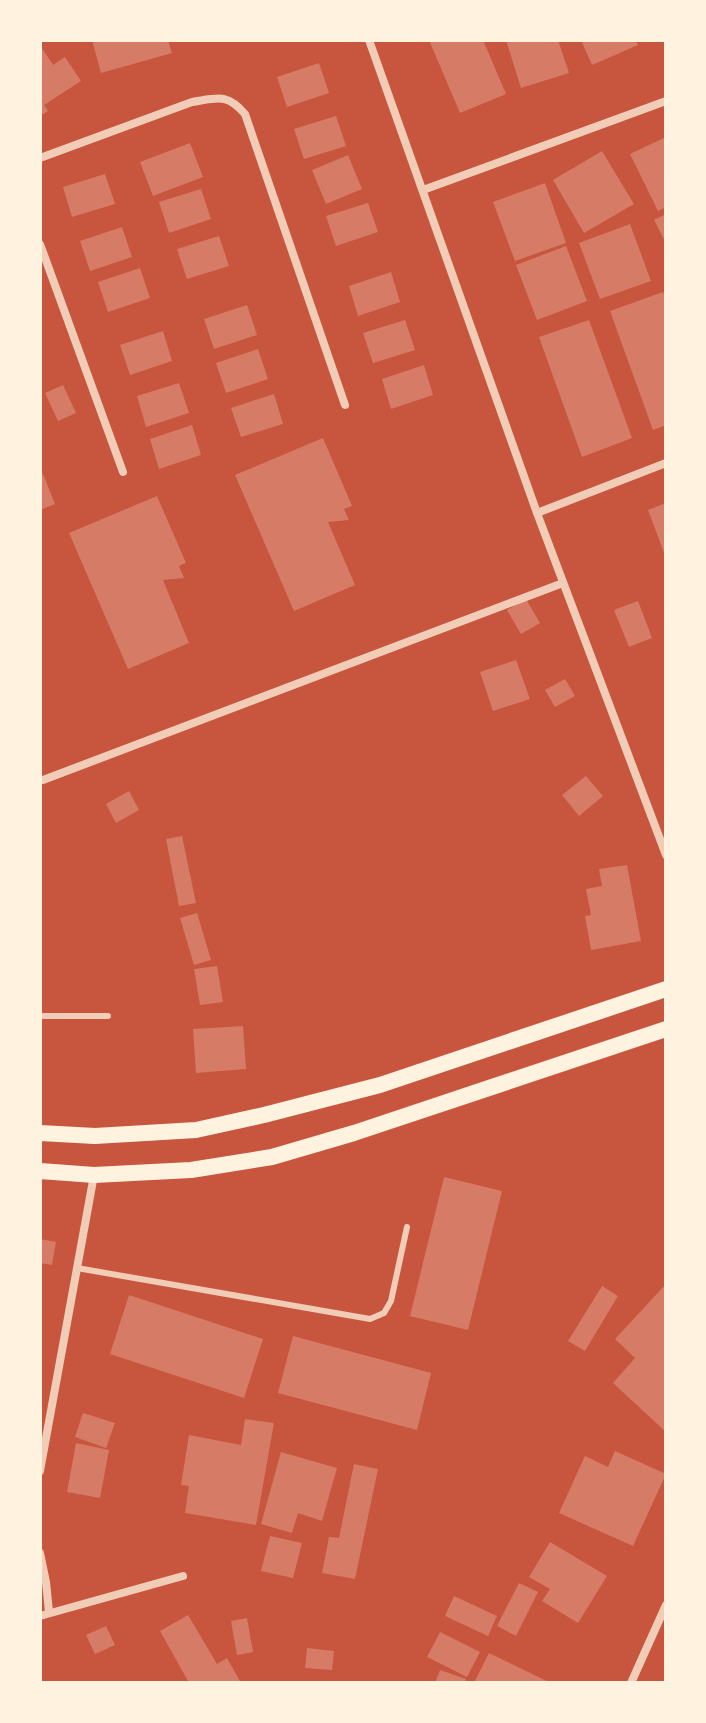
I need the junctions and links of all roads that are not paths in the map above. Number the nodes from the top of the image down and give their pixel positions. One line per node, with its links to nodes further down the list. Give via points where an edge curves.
1 (369, 40): 4 (street)
2 (666, 101): 4 (street)
3 (40, 158): 6 (street, via 192,102 219,97 235,103 245,114)
4 (423, 190): 9 (street)
5 (40, 244): 8 (street)
6 (345, 405)
7 (666, 463): 9 (street)
8 (123, 472)
9 (537, 513): 10 (street)
10 (563, 583): 11 (street); 12 (street)
11 (40, 780)
12 (666, 855)
13 (666, 989): 17 (main road, via 380,1085 264,1115 196,1130 95,1136)
14 (40, 1016): 15 (lane)
15 (108, 1016)
16 (666, 1029): 19 (main road, via 272,1157 191,1170)
17 (40, 1133)
18 (40, 1171): 19 (main road)
19 (94, 1175): 21 (street)
20 (407, 1227): 21 (lane, via 391,1301 384,1313 370,1319)
21 (77, 1268): 22 (street)
22 (40, 1471)
23 (40, 1553): 26 (street, via 46,1582)
24 (183, 1576): 26 (street)
25 (666, 1605): 27 (street)
26 (44, 1614)
27 (631, 1683)

